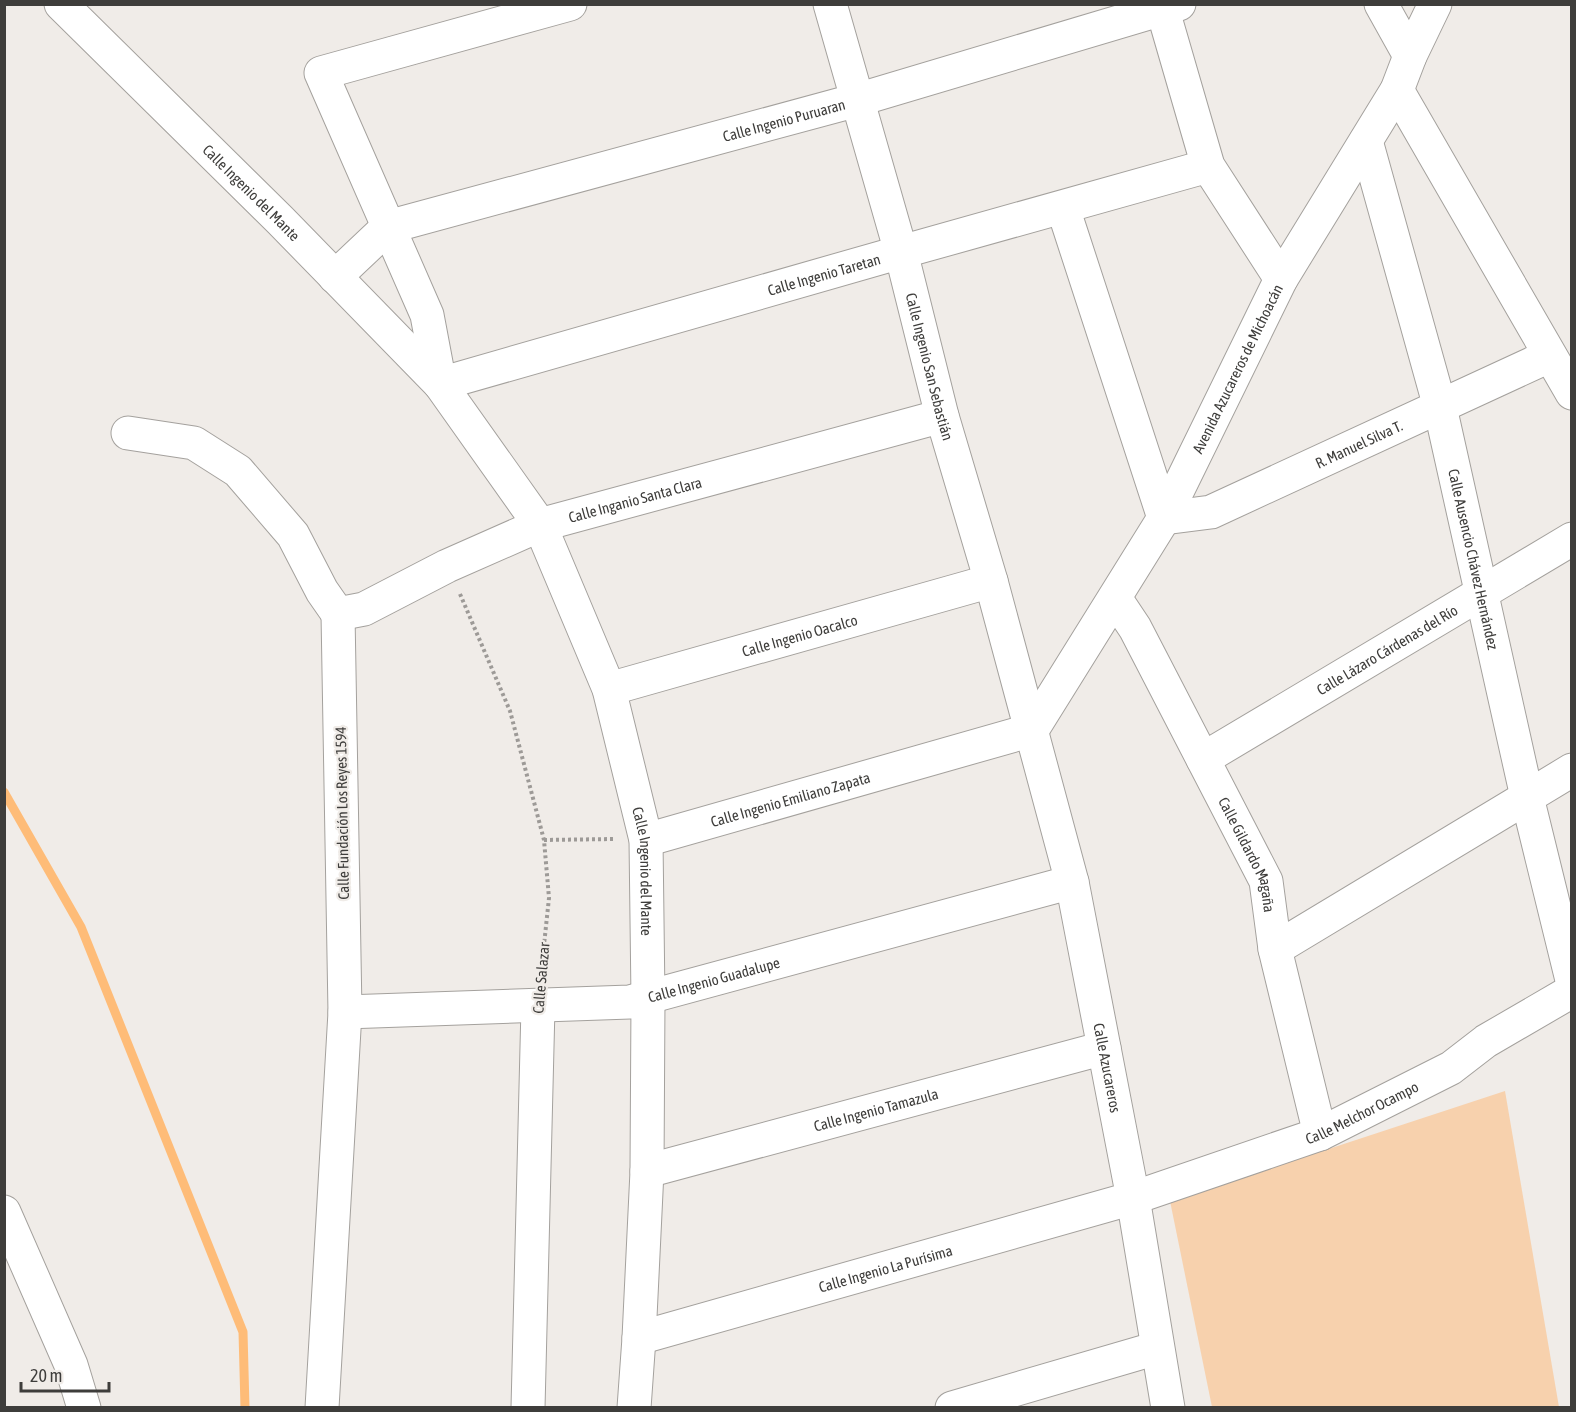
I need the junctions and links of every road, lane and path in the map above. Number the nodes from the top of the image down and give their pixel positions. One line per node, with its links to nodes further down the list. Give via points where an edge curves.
1 (61, 4): 15 (street, Calle Ingenio del Mante)
2 (570, 4): 13 (street, Calle Ingenio del Mante, via 321,73)
3 (830, 4): 9 (street, Calle Ingenio San Sebastián)
4 (1381, 4): 7 (street)
5 (1435, 4): 7 (street, Avenida Azucareros de Michoacán)
6 (1167, 6): 9 (street, Calle Ingenio Puruaran); 11 (street)
7 (1410, 56): 8 (street, Avenida Azucareros de Michoacán)
8 (1397, 90): 10 (street, Avenida Azucareros de Michoacán); 17 (street)
9 (856, 100): 13 (street, Calle Ingenio Puruaran); 14 (street, Calle Ingenio San Sebastián)
10 (1366, 141): 16 (street, Avenida Azucareros de Michoacán); 20 (street, Calle Ausencio Chávez Hernández)
11 (1208, 166): 12 (street, Calle Ingenio Taretan); 16 (street)
12 (1063, 208): 14 (street, Calle Ingenio Taretan); 23 (street)
13 (388, 227): 15 (street); 18 (street, Calle Ingenio del Mante, via 427,315)
14 (901, 252): 18 (street, Calle Ingenio Taretan); 21 (street, Calle Ingenio San Sebastián)
15 (335, 276): 18 (street, Calle Ingenio del Mante)
16 (1281, 279): 23 (street, Avenida Azucareros de Michoacán)
17 (1549, 356): 19 (street); 20 (street, R. Manuel Silva T.)
18 (440, 384): 24 (street, Calle Ingenio del Mante)
19 (1572, 393)
20 (1440, 407): 23 (street, R. Manuel Silva T., via 1211,512); 28 (street, Calle Ausencio Chávez Hernández)
21 (942, 416): 24 (street, Calle Inganio Santa Clara); 27 (street, Calle Ingenio San Sebastián)
22 (128, 432): 30 (street, via 194,442 238,471 293,535)
23 (1164, 518): 29 (street, Avenida Azucareros de Michoacán)
24 (540, 525): 26 (street, Calle Inganio Santa Clara); 31 (street, Calle Ingenio del Mante)
25 (1572, 539): 28 (street, Calle Lázaro Cárdenas del Río)
26 (447, 566): 30 (street, Calle Inganio Santa Clara, via 364,609); 36 (path, Calle Salazar, via 510,711)
27 (992, 581): 31 (street, Calle Ingenio Oacalco); 32 (street, Calle Ingenio San Sebastián)
28 (1482, 592): 33 (street, Calle Lázaro Cárdenas del Río); 35 (street, Calle Ausencio Chávez Hernández)
29 (1115, 598): 32 (street, Avenida Azucareros de Michoacán); 33 (street, Calle Gildardo Magaña, via 1135,628)
30 (338, 614): 44 (street, Calle Fundación Los Reyes 1594)
31 (609, 689): 37 (street, Calle Ingenio del Mante)
32 (1032, 730): 37 (street, Calle Ingenio Emiliano Zapata); 38 (street, Calle Azucareros)
33 (1203, 759): 39 (street, Calle Gildardo Magaña, via 1266,881)
34 (1572, 770): 35 (street)
35 (1527, 797): 39 (street); 40 (street, Calle Ausencio Chávez Hernández)
36 (544, 840): 37 (path); 43 (path, Calle Salazar, via 549,898)
37 (646, 840): 42 (street, Calle Ingenio del Mante)
38 (1072, 882): 42 (street, Calle Ingenio Guadalupe); 45 (street, Calle Azucareros)
39 (1275, 950): 46 (street, Calle Gildardo Magaña)
40 (1572, 980)
41 (1572, 991): 46 (street, Calle Melchor Ocampo, via 1486,1041 1451,1068)
42 (648, 999): 43 (street, Calle Ingenio Guadalupe); 47 (street, Calle Ingenio del Mante)
43 (538, 1007): 44 (street, Calle Ingenio Guadalupe); 54 (street, Calle Salazar)
44 (345, 1012): 53 (street, Calle Fundación Los Reyes 1594)
45 (1104, 1048): 47 (street, Calle Ingenio Tamazula); 48 (street, Calle Azucareros)
46 (1320, 1134): 48 (street, Calle Melchor Ocampo)
47 (647, 1171): 50 (street, Calle Ingenio del Mante)
48 (1133, 1198): 50 (street, Calle Ingenio La Purísima); 51 (street, Calle Azucareros)
49 (4, 1212): 52 (street, via 71,1365)
50 (639, 1338): 55 (street, Calle Ingenio del Mante)
51 (1156, 1348): 56 (street); 57 (street, Calle Azucareros)
52 (84, 1407)
53 (322, 1407)
54 (528, 1407)
55 (634, 1407)
56 (952, 1407)
57 (1168, 1407)

